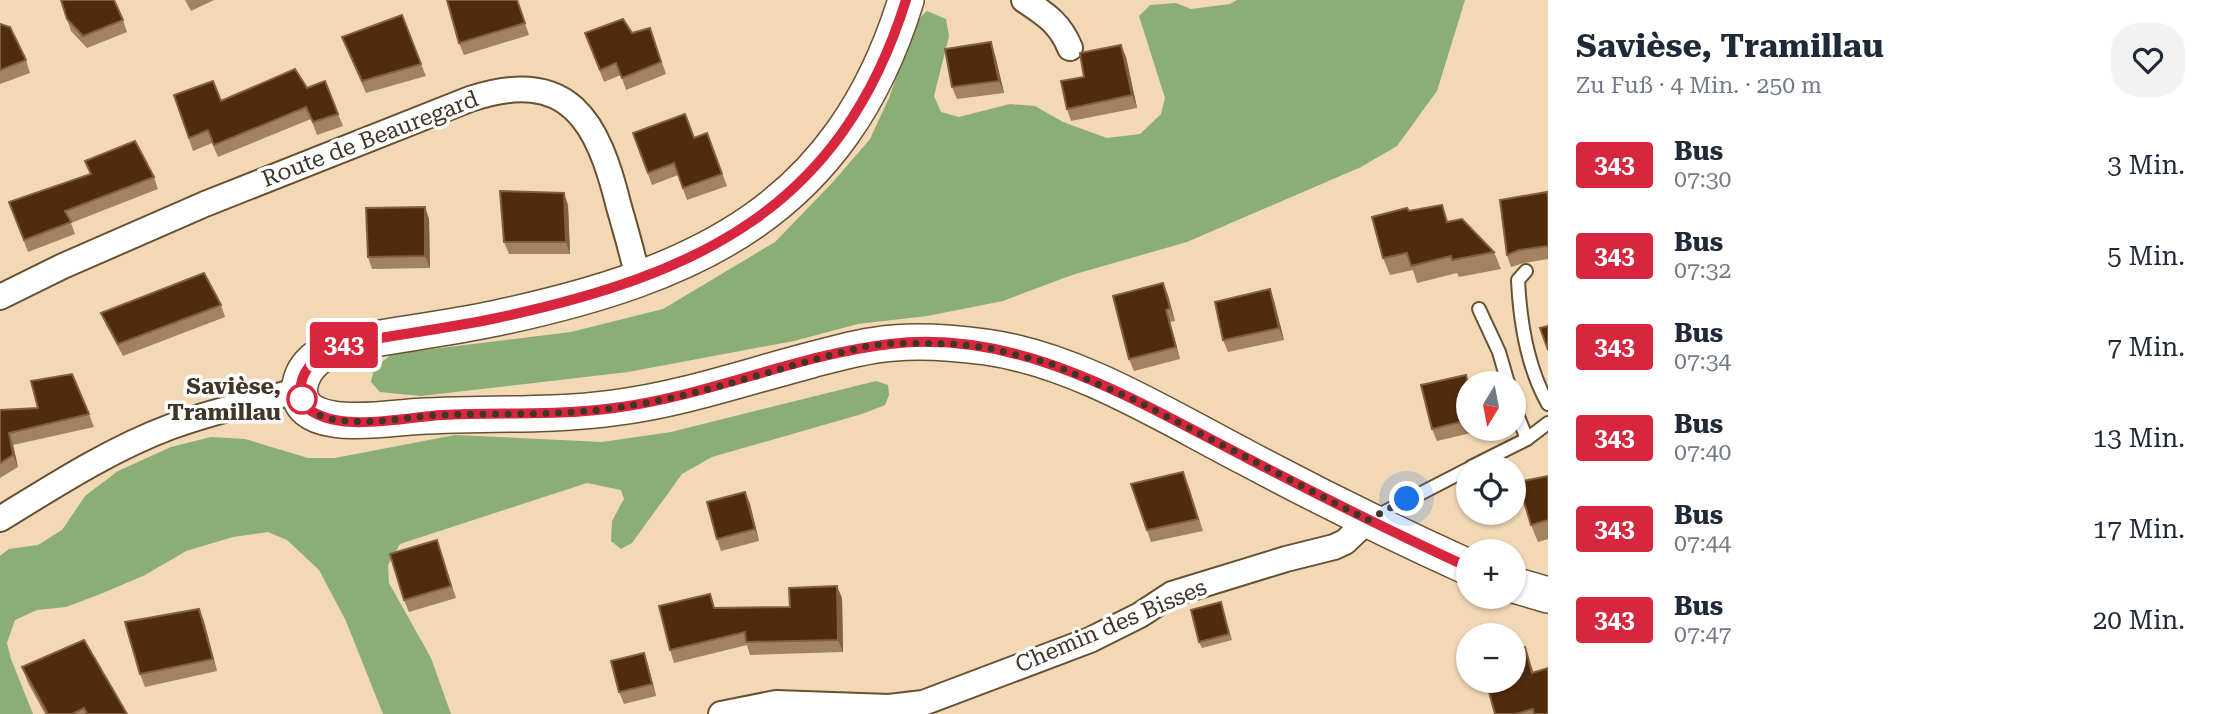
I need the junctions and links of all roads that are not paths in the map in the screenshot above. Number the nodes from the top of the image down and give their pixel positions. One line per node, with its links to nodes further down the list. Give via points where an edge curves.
1 (906, 0): 5 (street, via 863,102 816,167 733,236)
2 (1024, 0): 3 (street, via 1064,32)
3 (1070, 48)
4 (1526, 271): 10 (lane, via 1518,280 1520,323)
5 (638, 279): 6 (street, Route de Beauregard, via 607,159 589,124 549,94 508,89 470,99 205,204); 9 (street, via 494,318 340,345 306,369)
6 (0, 297)
7 (1479, 309): 8 (lane)
8 (1505, 371)
9 (300, 390): 15 (street, via 155,433); 16 (street, via 308,409 345,421 560,412 670,397 868,346 926,342 989,348 1049,363 1110,388)
10 (1548, 404)
11 (1548, 423): 12 (lane)
12 (1527, 439): 13 (lane)
13 (1496, 455)
14 (1456, 475): 16 (lane)
15 (0, 519)
16 (1368, 520): 17 (street); 20 (street, Chemin des Bisses, via 1346,542 1334,547 1172,594 1090,640 923,703 890,707 776,703)
17 (1456, 561)
18 (1526, 588): 19 (street)
19 (1548, 594)
20 (721, 714)

